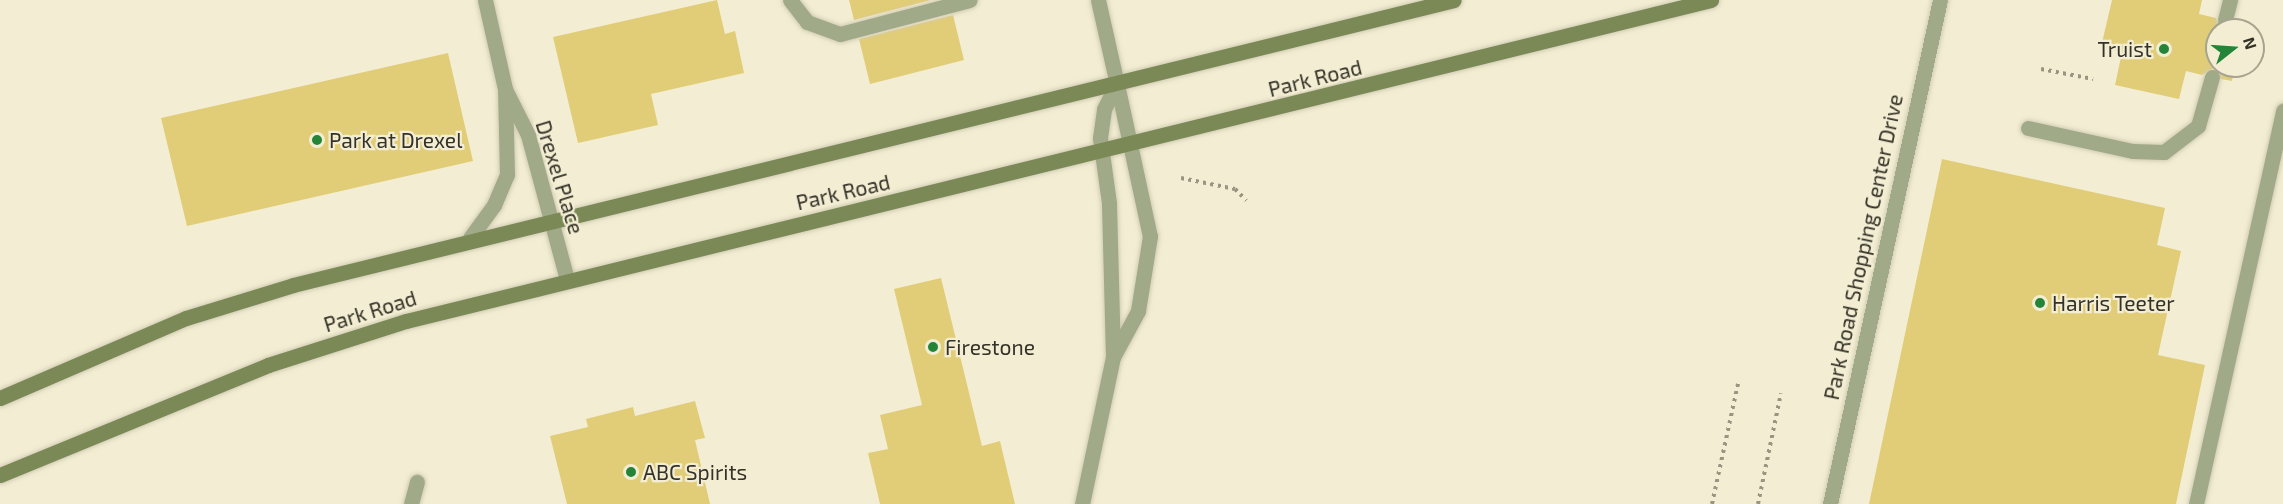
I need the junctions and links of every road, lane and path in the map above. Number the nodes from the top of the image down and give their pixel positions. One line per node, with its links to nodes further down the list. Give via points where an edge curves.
1 (485, 0): 14 (street, Drexel Place)
2 (790, 0): 3 (street, via 807,22 840,34)
3 (970, 0)
4 (1098, 0): 13 (street)
5 (1454, 0): 13 (main road, Park Road)
6 (1711, 0): 17 (main road, Park Road)
7 (1940, 0): 34 (street, Park Road Shopping Center Drive)
8 (2230, 0): 9 (street)
9 (2226, 18)
10 (2041, 69): 12 (path)
11 (2212, 78): 16 (street, via 2198,126 2164,152 2133,151)
12 (2093, 79)
13 (1117, 84): 17 (street); 18 (street, via 1104,109); 21 (main road, Park Road)
14 (505, 89): 21 (street, Drexel Place, via 528,135); 22 (street, Drexel Place, via 507,175 494,205)
15 (2283, 110): 35 (street)
16 (2028, 128)
17 (1133, 143): 18 (main road, Park Road); 24 (street, via 1148,205 1149,255 1138,311)
18 (1101, 151): 23 (main road, Park Road); 24 (street, via 1109,203)
19 (1181, 178): 20 (path, via 1235,189)
20 (1246, 200)
21 (552, 218): 22 (main road, Park Road); 23 (street, Drexel Place)
22 (470, 238): 27 (main road, Park Road, via 186,318)
23 (567, 280): 28 (main road, Park Road, via 307,352)
24 (1113, 357): 31 (street)
25 (1738, 384): 32 (path)
26 (1781, 393): 33 (path)
27 (0, 398)
28 (0, 475)
29 (417, 482): 30 (street)
30 (411, 504)
31 (1082, 504)
32 (1712, 504)
33 (1758, 504)
34 (1830, 504)
35 (2196, 504)

